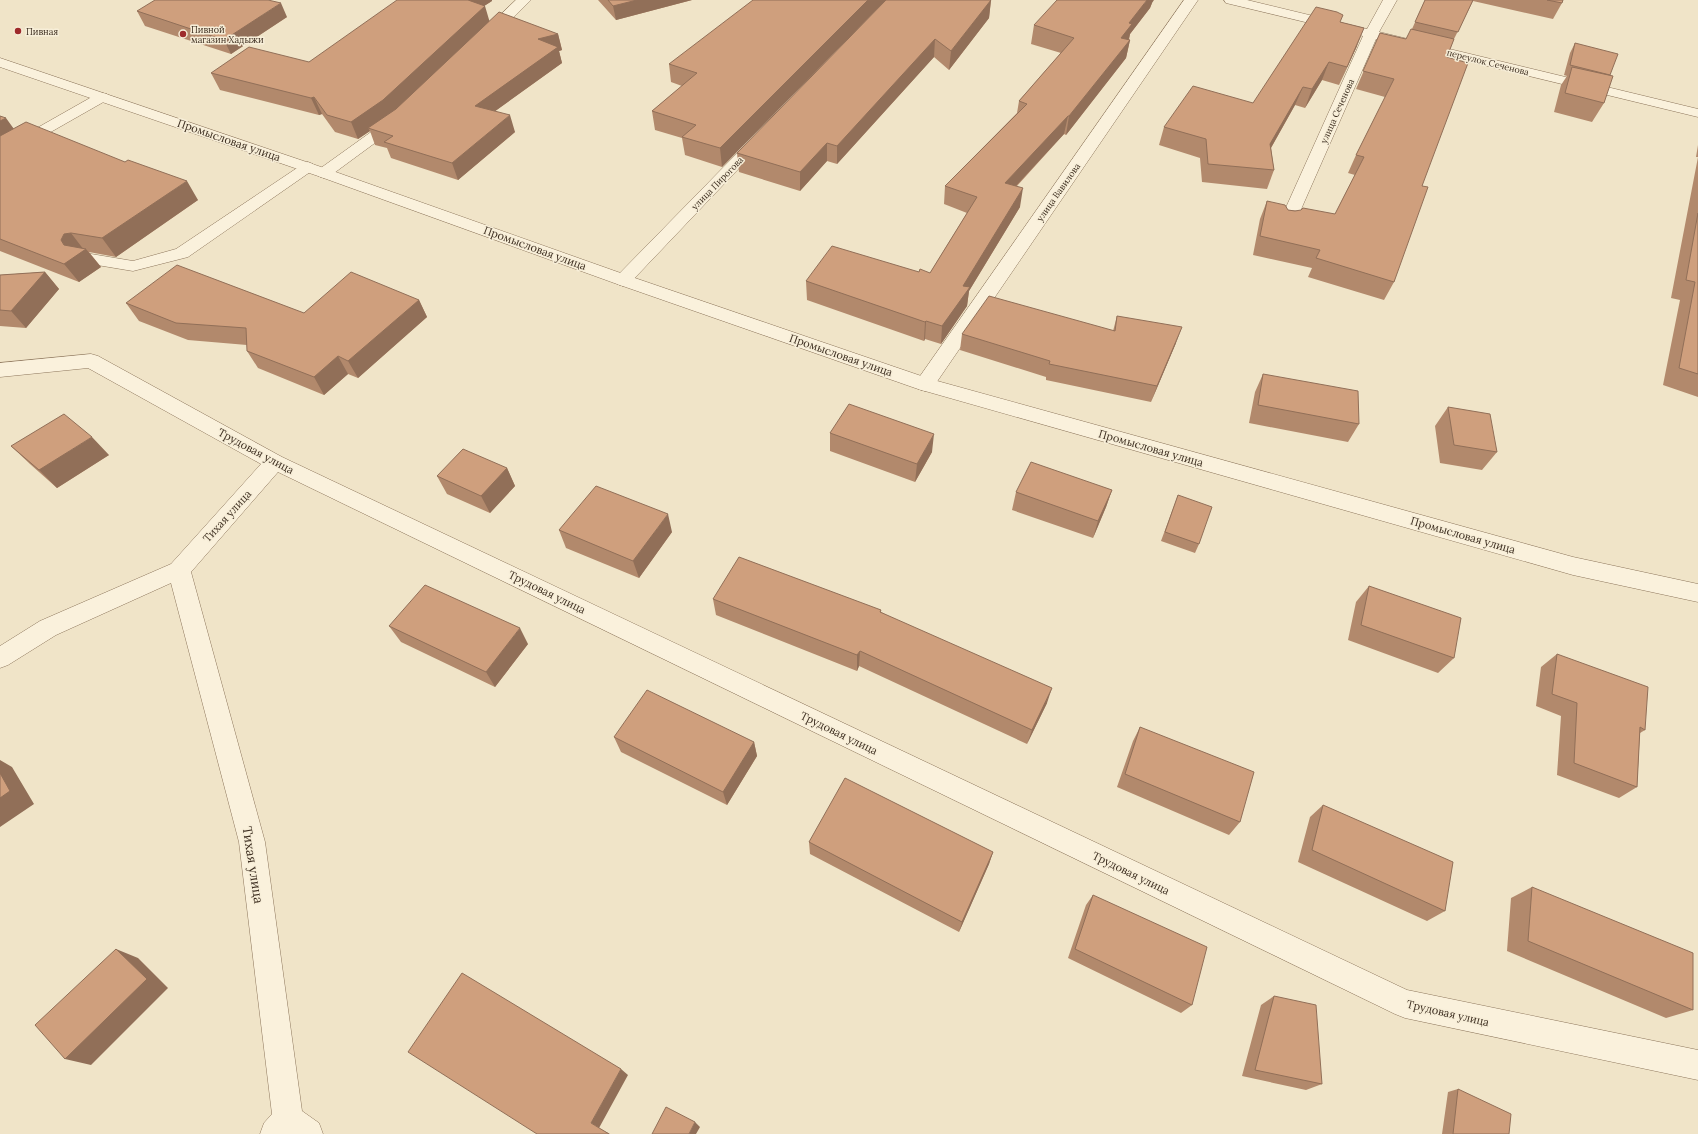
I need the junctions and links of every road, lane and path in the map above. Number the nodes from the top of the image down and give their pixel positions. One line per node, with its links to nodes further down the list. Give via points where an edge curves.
1 (524, 0): 6 (street)
2 (1191, 0): 18 (street, улица Вавилова)
3 (1231, 0): 5 (street, переулок Сеченова)
4 (1390, 0): 5 (street, улица Сеченова)
5 (1371, 34): 10 (street, переулок Сеченова); 14 (street, улица Сеченова)
6 (478, 44)
7 (0, 62): 8 (street, Промысловая улица)
8 (102, 97): 12 (lane); 13 (street, Промысловая улица)
9 (408, 110): 13 (street, via 396,121)
10 (1698, 112)
11 (767, 131): 16 (street, улица Пирогова)
12 (0, 155)
13 (316, 170): 15 (lane, via 182,253 133,266); 16 (street, Промысловая улица)
14 (1287, 223)
15 (84, 258)
16 (623, 280): 18 (street, Промысловая улица)
17 (0, 370): 19 (street, Трудовая улица, via 91,361)
18 (925, 384): 21 (street, Промысловая улица, via 1573,566)
19 (275, 462): 20 (street, Тихая улица); 23 (street, Трудовая улица, via 1405,1004)
20 (179, 570): 22 (street, Тихая улица, via 48,628); 24 (street, Тихая улица, via 252,842)
21 (1698, 593)
22 (0, 658)
23 (1698, 1065)
24 (290, 1129)

